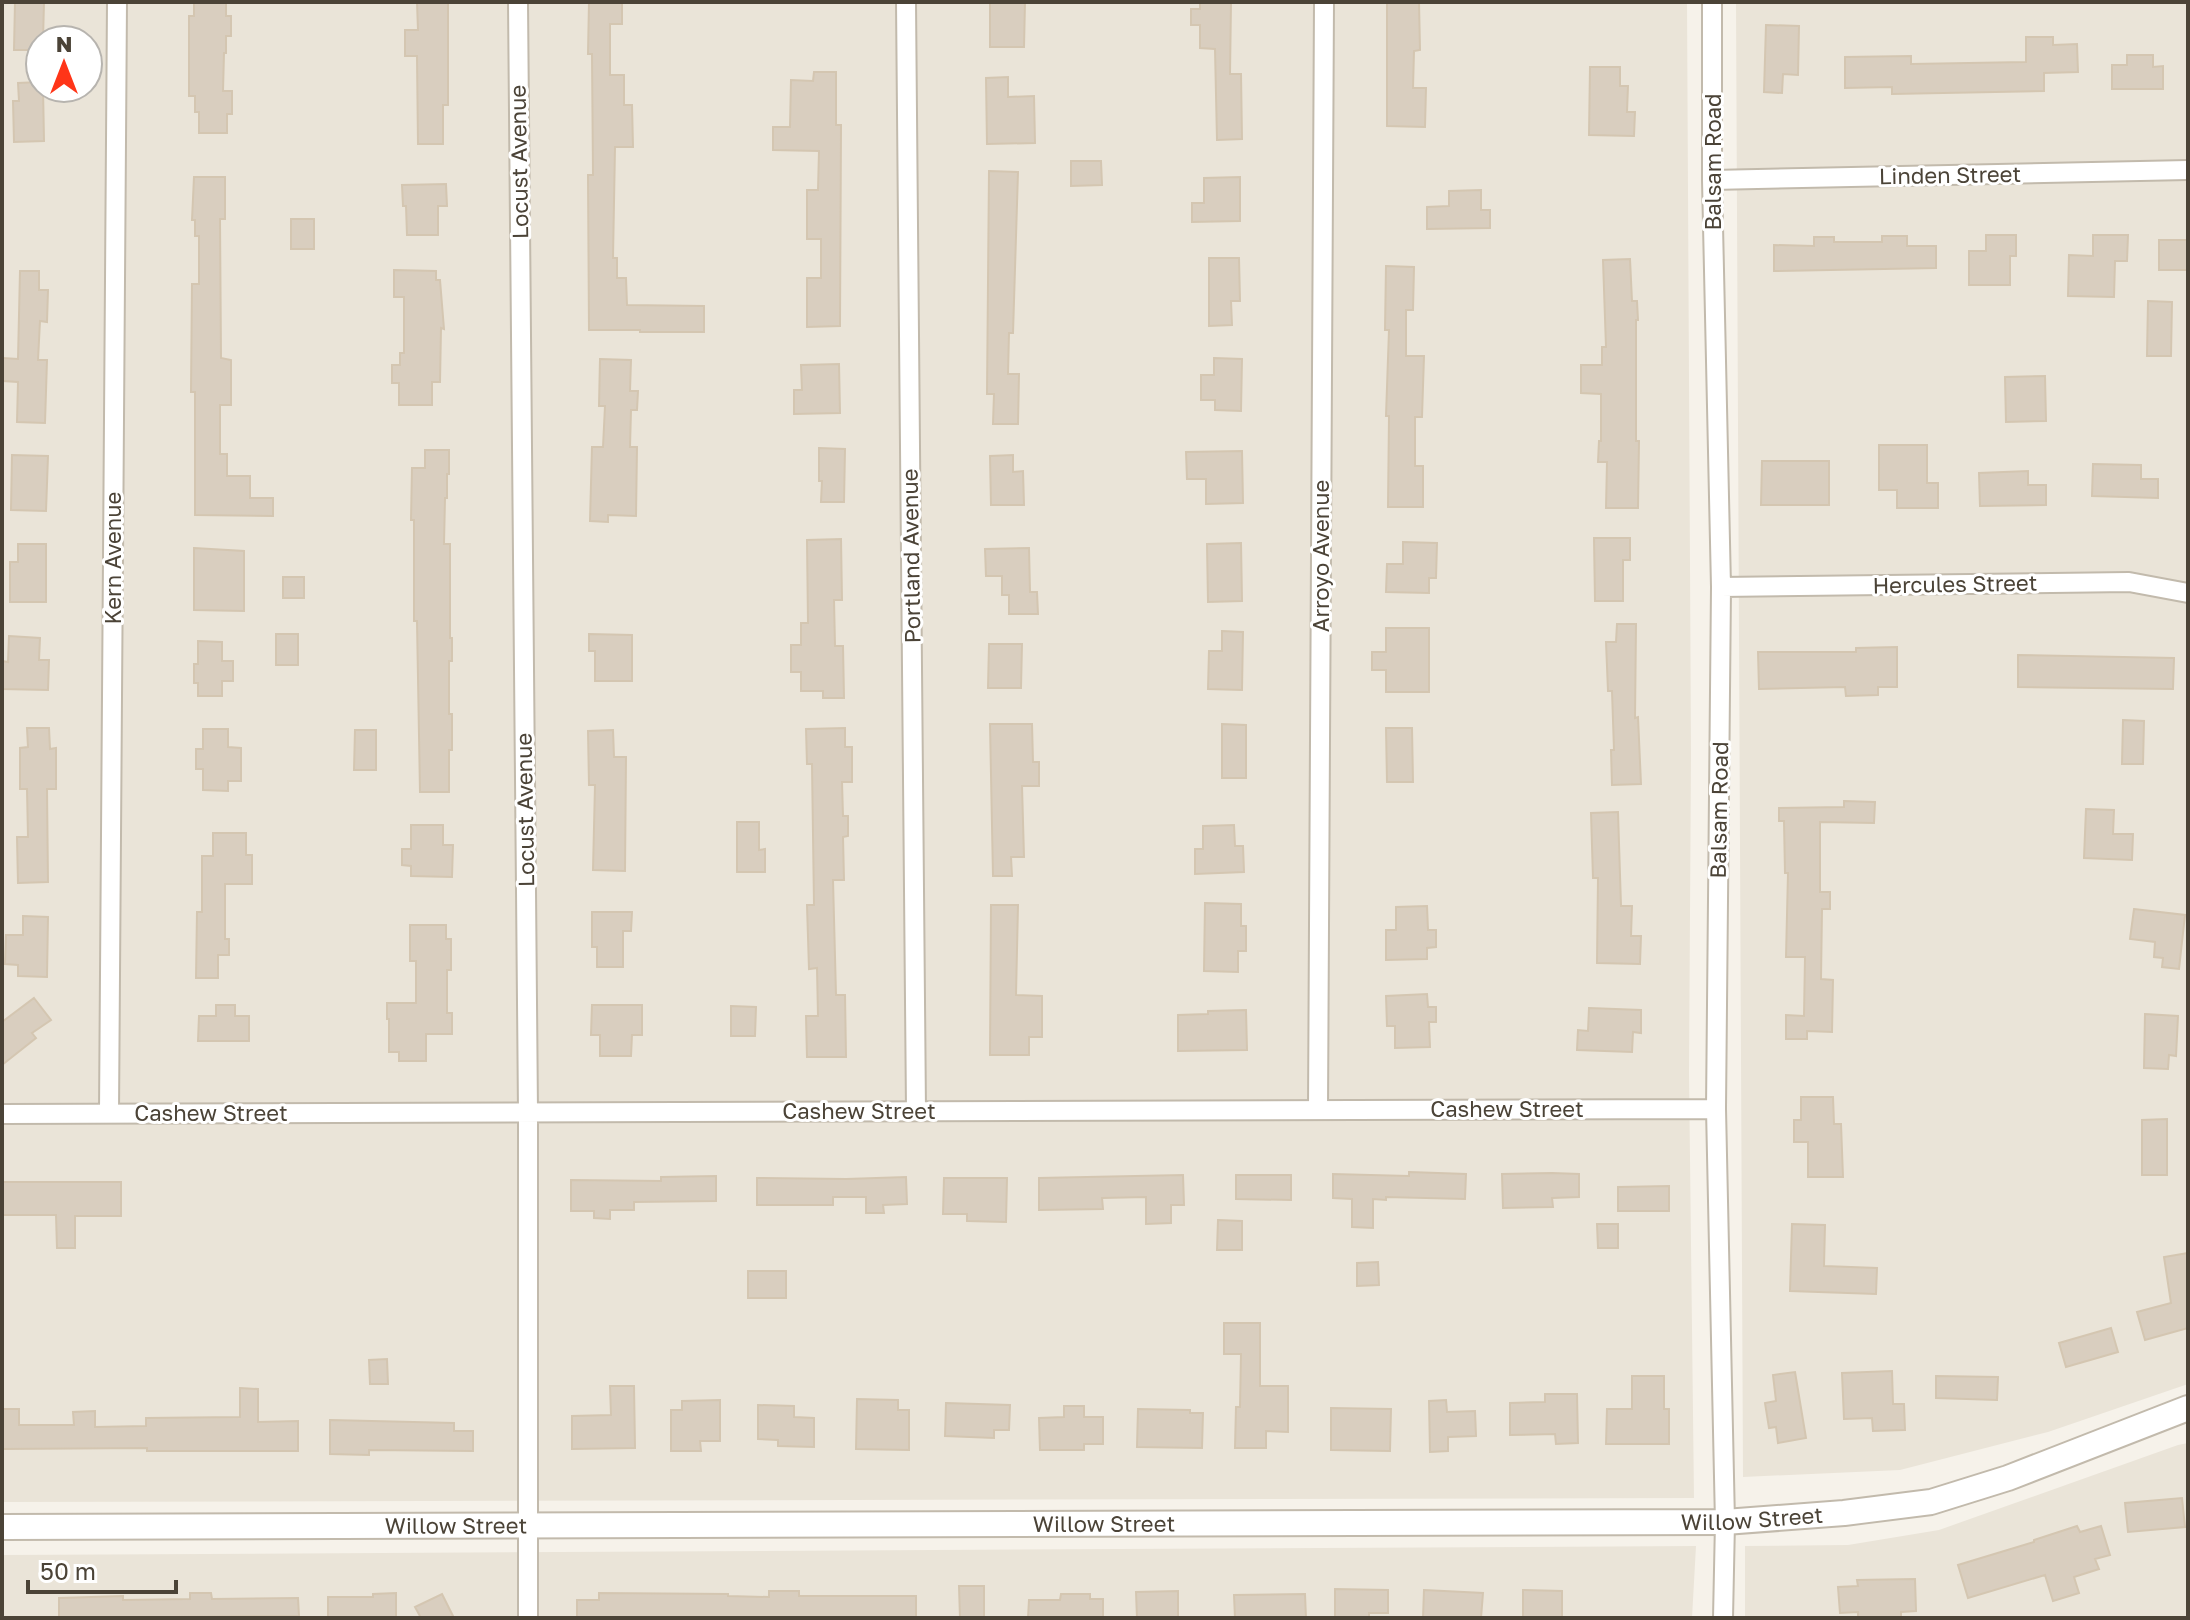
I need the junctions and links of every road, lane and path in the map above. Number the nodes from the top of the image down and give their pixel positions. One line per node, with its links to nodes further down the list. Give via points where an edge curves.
1 (117, 2): 14 (street, Kern Avenue)
2 (518, 2): 13 (street, Locust Avenue)
3 (906, 2): 12 (street, Portland Avenue)
4 (1324, 2): 11 (street, Arroyo Avenue)
5 (1712, 2): 7 (street, Balsam Road)
6 (2188, 170): 7 (street, Linden Street)
7 (1712, 180): 8 (street, Balsam Road)
8 (1721, 587): 9 (street, Hercules Street, via 2129,582); 10 (street, Balsam Road)
9 (2188, 593)
10 (1716, 1109): 11 (street, Cashew Street); 17 (street, Balsam Road)
11 (1318, 1110): 12 (street, Cashew Street)
12 (916, 1111): 13 (street, Cashew Street)
13 (528, 1112): 14 (street, Cashew Street); 18 (street, Locust Avenue)
14 (109, 1113): 15 (street, Cashew Street)
15 (2, 1114)
16 (2188, 1408): 17 (street, Willow Street, via 1931,1502)
17 (1725, 1522): 18 (street, Willow Street); 21 (street, Balsam Road)
18 (528, 1524): 19 (street, Willow Street); 20 (street, Locust Avenue)
19 (2, 1527)
20 (528, 1618)
21 (1723, 1618)

